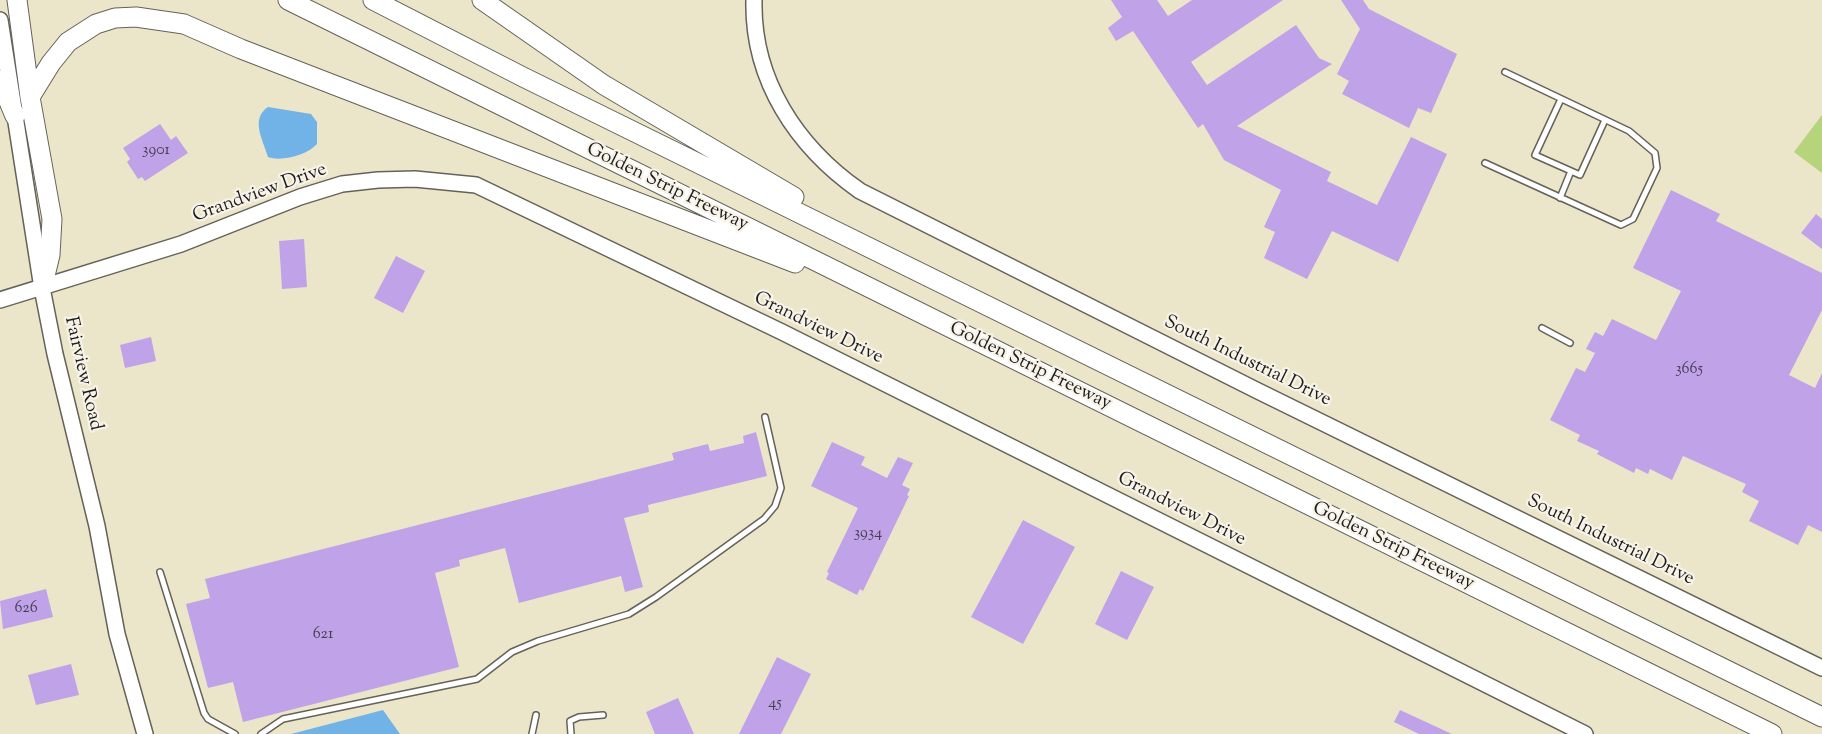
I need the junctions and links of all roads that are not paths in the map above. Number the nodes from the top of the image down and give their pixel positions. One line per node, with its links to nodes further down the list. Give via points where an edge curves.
1 (17, 0): 9 (highway)
2 (288, 0): 19 (highway, Golden Strip Freeway)
3 (373, 0): 16 (highway, Golden Strip Freeway)
4 (482, 0): 16 (highway, via 604,85)
5 (754, 0): 24 (main road, South Industrial Drive, via 760,55 778,102 813,152 860,191)
6 (0, 20): 11 (main road, Fairview Road)
7 (1505, 72): 10 (lane)
8 (0, 80): 11 (highway)
9 (30, 97): 17 (highway, via 52,219 50,255); 19 (highway, via 68,42 96,24 115,18 136,17 184,24 269,60)
10 (1561, 98): 12 (lane); 14 (lane, via 1535,155)
11 (15, 116): 17 (main road, Fairview Road)
12 (1605, 120): 14 (lane, via 1580,174); 15 (lane, via 1629,131 1655,153 1657,168 1633,219 1621,225)
13 (1485, 163): 15 (lane)
14 (1571, 171): 15 (lane)
15 (1560, 198)
16 (925, 274): 27 (highway, Golden Strip Freeway)
17 (42, 288): 18 (main road, Grandview Drive); 28 (main road, Fairview Road, via 65,399 97,526 117,634); 33 (main road, Grandview Drive, via 182,244 300,197 342,184 416,179 476,185 791,337)
18 (0, 300)
19 (905, 305): 34 (highway, Golden Strip Freeway)
20 (1542, 328): 21 (lane)
21 (1570, 343)
22 (765, 417): 30 (lane, via 781,488 775,506 764,519 629,614 512,652 477,679 282,719)
23 (160, 572): 29 (lane, via 204,713 208,719)
24 (1822, 668)
25 (536, 715): 31 (lane)
26 (603, 715): 32 (lane, via 570,721)
27 (1822, 717)
28 (145, 734)
29 (235, 734)
30 (261, 734)
31 (532, 734)
32 (571, 734)
33 (1585, 734)
34 (1772, 734)

